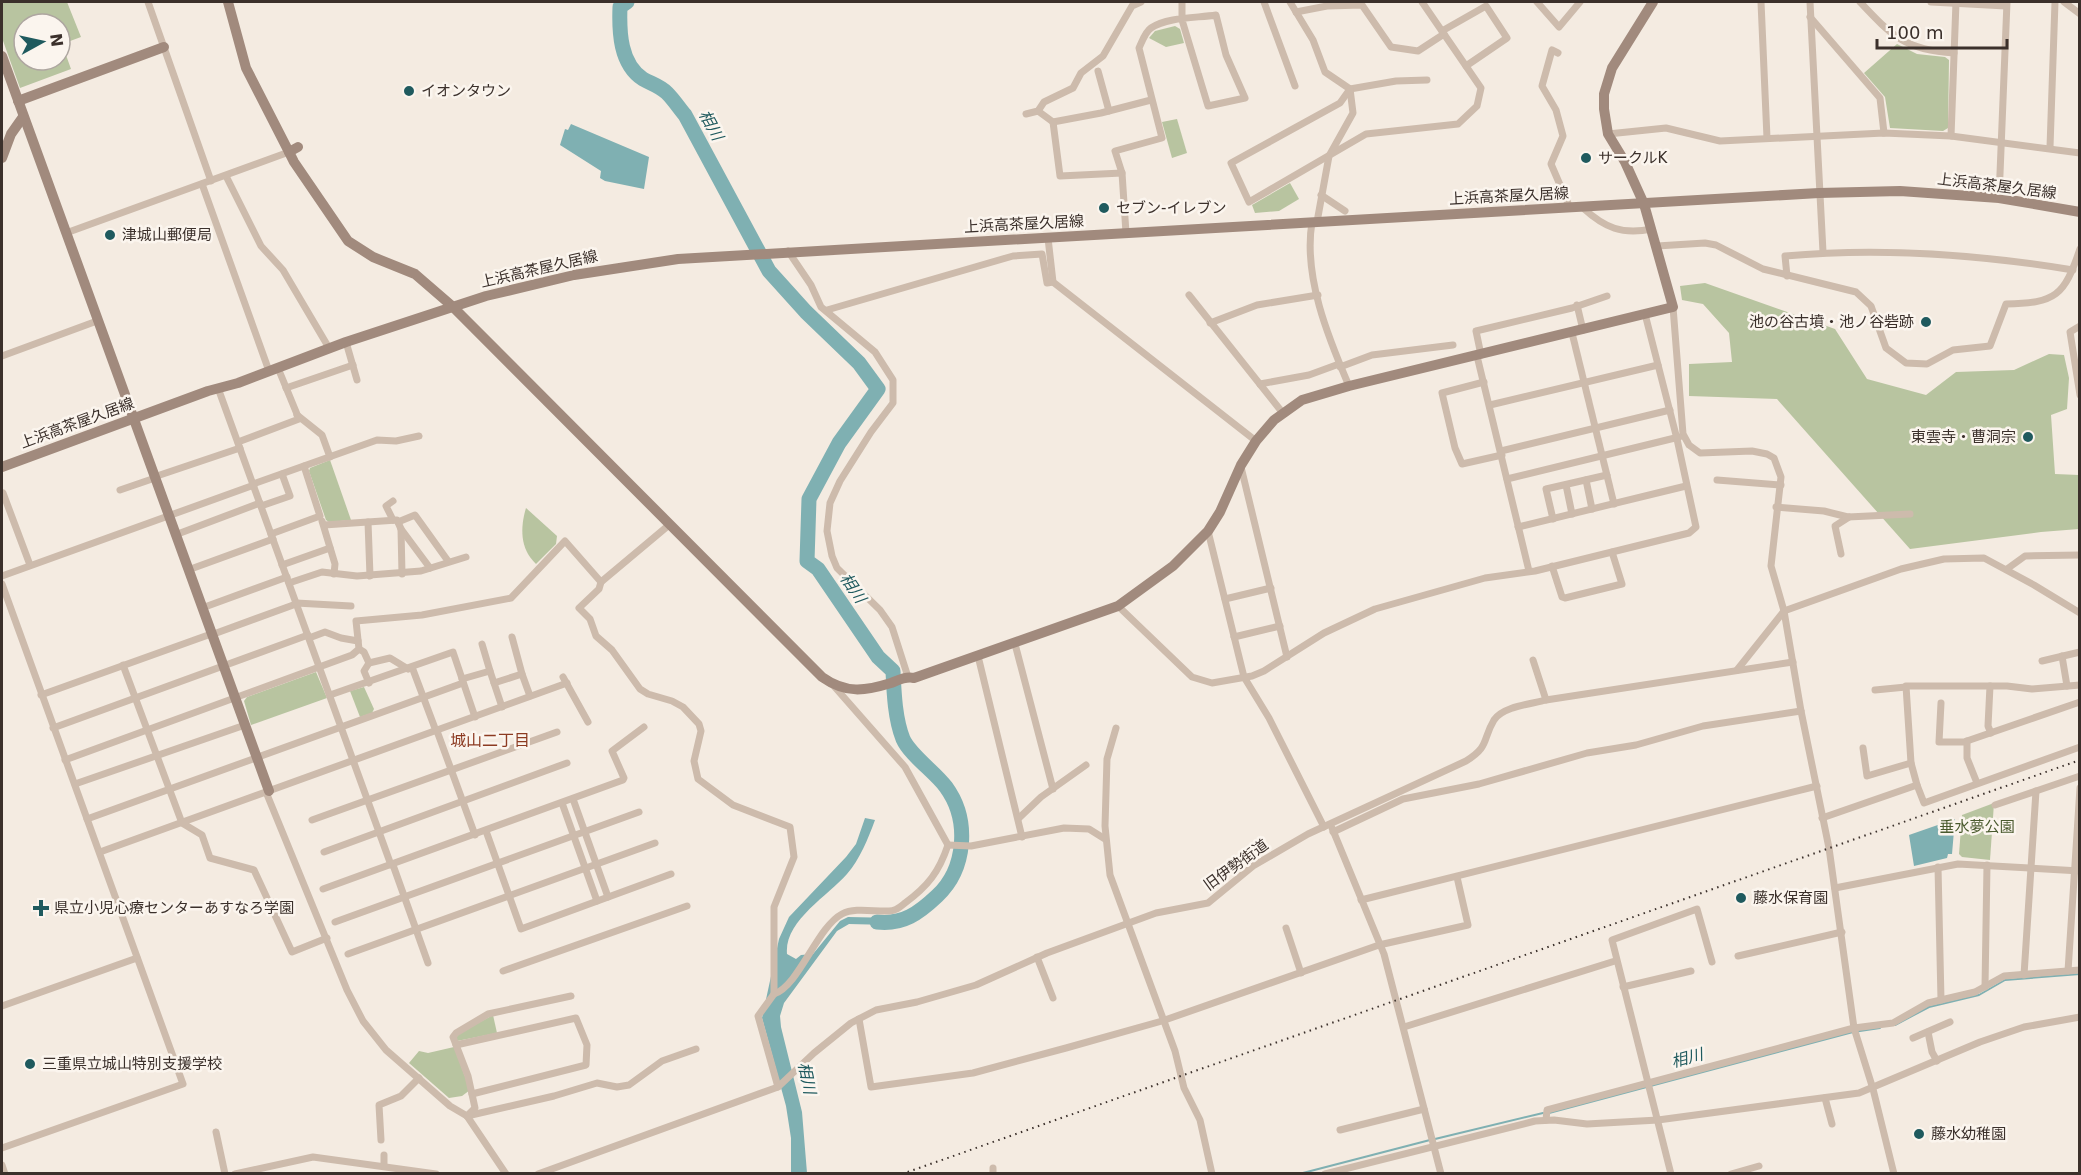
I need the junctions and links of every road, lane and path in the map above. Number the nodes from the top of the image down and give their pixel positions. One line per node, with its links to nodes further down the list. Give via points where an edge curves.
1 (148, 2): 24 (street)
2 (228, 2): 47 (street, via 246,68)
3 (1141, 2): 35 (street, via 1132,6 1102,56 1081,73 1073,88 1044,102)
4 (1182, 2): 22 (street)
5 (1264, 2): 31 (street)
6 (1290, 2): 19 (street)
7 (1422, 2): 23 (street)
8 (1537, 2): 9 (street, via 1559,27)
9 (1580, 2)
10 (1653, 2): 41 (street, via 1612,68 1604,94)
11 (1761, 2): 44 (street)
12 (1810, 2): 21 (street)
13 (1860, 2): 26 (street, via 1903,42 1923,50)
14 (1931, 2): 17 (street)
15 (2055, 2): 46 (street)
16 (2064, 2): 20 (street)
17 (1956, 3): 18 (street); 26 (street)
18 (2007, 4): 45 (street)
19 (1296, 12): 23 (street, via 1362,5 1390,47 1418,51); 32 (street, via 1313,40 1325,72)
20 (2079, 14)
21 (1810, 17): 40 (street, via 1880,98); 42 (street)
22 (1182, 20): 22 (street, via 1216,15 1226,55 1245,98 1208,106); 33 (street, via 1149,29 1138,48)
23 (1443, 32): 28 (street); 28 (street, via 1486,6 1507,38)
24 (164, 47): 34 (street); 53 (street)
25 (1558, 53): 59 (street, via 1552,50 1548,55 1542,86 1556,110 1563,136 1551,164)
26 (1954, 53): 43 (street)
27 (2, 56): 34 (street)
28 (1466, 66): 49 (street, via 1481,88 1477,106 1458,124 1366,134)
29 (1098, 71): 36 (street)
30 (1427, 80): 32 (street)
31 (1295, 86)
32 (1350, 89): 49 (street, via 1353,112); 49 (street, via 1340,103 1232,162 1249,202)
33 (1151, 100): 36 (street); 51 (street, via 1162,138 1115,151)
34 (18, 101): 38 (street)
35 (1038, 111): 37 (street); 39 (street)
36 (1109, 111): 39 (street)
37 (1026, 114)
38 (23, 117): 50 (street); 65 (street)
39 (1053, 122): 51 (street, via 1060,176)
40 (1884, 133): 42 (street); 43 (street)
41 (1608, 134): 44 (street, via 1666,128 1711,140); 58 (street)
42 (1816, 135): 44 (street); 55 (street)
43 (1951, 136): 45 (street)
44 (1767, 138)
45 (2001, 140): 46 (street); 57 (street)
46 (2050, 147): 48 (street)
47 (294, 150): 52 (street); 79 (street, via 348,241 373,257 415,274)
48 (2079, 153)
49 (1329, 156): 56 (street)
50 (2, 158)
51 (1122, 173): 66 (street)
52 (226, 176): 53 (street); 89 (street, via 261,246 283,270)
53 (211, 181): 54 (street)
54 (202, 184): 65 (street); 95 (street)
55 (1819, 194): 57 (street, 上浜高茶屋久居線, via 1900,191); 58 (street, 上浜高茶屋久居線); 71 (street)
56 (1321, 195): 61 (street); 63 (street)
57 (1999, 198): 62 (street, 上浜高茶屋久居線)
58 (1644, 204): 60 (street, 上浜高茶屋久居線); 64 (street)
59 (1570, 208): 60 (street, 上浜高茶屋久居線); 63 (street, 上浜高茶屋久居線)
60 (1583, 208): 64 (street, via 1615,230 1628,233)
61 (1345, 211)
62 (2079, 212)
63 (1314, 222): 66 (street, 上浜高茶屋久居線); 76 (street, via 1309,252)
64 (1652, 229): 68 (street)
65 (66, 233): 83 (street)
66 (1126, 233): 67 (street, 上浜高茶屋久居線)
67 (1048, 238): 70 (street, 上浜高茶屋久居線); 74 (street)
68 (1657, 246): 73 (street, via 1709,244 1763,270); 80 (street)
69 (2079, 249): 72 (street)
70 (788, 251): 79 (street, 上浜高茶屋久居線, via 635,264); 81 (street, via 821,307)
71 (1823, 252): 72 (street, via 1903,251 1980,256); 73 (street, via 1785,255)
72 (2073, 270): 73 (street, via 2063,288 2050,299 2006,304 1990,346 1957,349 1919,366 1902,362 1889,352 1871,306 1861,295)
73 (1787, 276)
74 (1053, 282): 81 (street, via 1047,283 1042,254 1013,255); 112 (street)
75 (1189, 295): 84 (street)
76 (1318, 295): 84 (street, via 1257,304); 93 (street)
77 (1607, 296): 78 (street)
78 (1577, 305): 86 (street); 91 (street, via 1474,331)
79 (452, 306): 87 (street, 上浜高茶屋久居線); 146 (street)
80 (1673, 307): 82 (street); 111 (street)
81 (827, 310): 203 (street, via 875,352 893,380 893,403 840,481 830,503 827,531 837,568 892,627)
82 (1645, 314): 86 (street); 94 (street)
83 (97, 321): 90 (street); 108 (street)
84 (1210, 323): 99 (street)
85 (2079, 326): 103 (street, via 2070,332)
86 (1578, 332): 91 (street); 98 (street)
87 (346, 342): 89 (street, 上浜高茶屋久居線); 92 (street)
88 (1453, 345): 93 (street, via 1372,355)
89 (329, 348): 95 (street, 上浜高茶屋久居線)
90 (2, 356)
91 (1479, 356): 97 (street); 100 (street)
92 (353, 365): 96 (street); 102 (street)
93 (1340, 365): 99 (street); 100 (street)
94 (1658, 365): 98 (street); 105 (street)
95 (274, 369): 101 (street, 上浜高茶屋久居線); 102 (street)
96 (357, 380)
97 (1484, 382): 104 (street); 114 (street, via 1442,393 1455,448 1462,464)
98 (1584, 382): 104 (street); 109 (street)
99 (1260, 384): 106 (street)
100 (1349, 386): 106 (street, via 1302,400)
101 (218, 388): 108 (street, 上浜高茶屋久居線); 113 (street)
102 (286, 388): 107 (street)
103 (2079, 395)
104 (1490, 405): 114 (street)
105 (1670, 410): 109 (street); 111 (street)
106 (1282, 412): 112 (street)
107 (297, 415): 113 (street, via 299,419); 115 (street, via 322,435)
108 (133, 419): 119 (street, 上浜高茶屋久居線); 122 (street)
109 (1596, 429): 114 (street); 116 (street)
110 (419, 436): 115 (street, via 377,440)
111 (1680, 436): 116 (street); 128 (street, via 1700,453 1767,454 1774,458); 129 (street)
112 (1256, 441): 117 (street)
113 (239, 445): 122 (street); 127 (street)
114 (1502, 453): 123 (street)
115 (330, 457): 118 (street)
116 (1603, 457): 121 (street); 123 (street)
117 (1241, 465): 148 (street); 171 (street)
118 (304, 466): 120 (street); 140 (street)
119 (2, 467)
120 (282, 474): 127 (street); 134 (street, via 290,496)
121 (1607, 475): 124 (street); 133 (street)
122 (155, 478): 130 (street); 139 (street)
123 (1507, 479): 147 (street)
124 (1586, 480): 126 (street); 136 (street)
125 (1717, 480): 128 (street)
126 (1566, 484): 137 (street); 142 (street, via 1546,489)
127 (254, 485): 134 (street); 139 (street)
128 (1781, 485): 135 (street)
129 (1686, 486): 133 (street); 152 (street, via 1696,527 1680,536)
130 (120, 490)
131 (2, 494): 158 (street)
132 (393, 501): 144 (street, via 386,506)
133 (1614, 504): 136 (street)
134 (261, 505): 149 (street); 150 (street)
135 (1776, 507): 141 (street); 177 (street, via 1771,566)
136 (1592, 509): 137 (street)
137 (1572, 514): 142 (street)
138 (1910, 514): 141 (street)
139 (168, 515): 149 (street); 158 (street)
140 (320, 516): 145 (street); 150 (street)
141 (1851, 516): 153 (street, via 1835,526)
142 (1553, 519): 147 (street)
143 (368, 522): 144 (street); 145 (street); 167 (street)
144 (397, 524): 156 (street, via 415,515); 160 (street); 165 (street)
145 (324, 525): 151 (street)
146 (669, 525): 169 (street); 208 (street)
147 (1518, 527): 163 (street)
148 (1208, 531): 172 (street); 175 (street, via 1173,566)
149 (175, 535): 162 (street)
150 (272, 537): 157 (street); 162 (street)
151 (330, 548): 157 (street); 164 (street)
152 (1612, 552): 159 (street); 159 (street, via 1622,585 1565,598)
153 (1841, 554)
154 (2079, 555): 161 (street, via 2025,556)
155 (466, 557): 156 (street)
156 (448, 561): 160 (street)
157 (282, 565): 168 (street)
158 (30, 566): 166 (street)
159 (1552, 566): 163 (street)
160 (430, 568): 165 (street)
161 (2007, 569): 177 (street, via 1975,557 1923,562); 178 (street)
162 (188, 570): 176 (street)
163 (1528, 571): 191 (street, via 1485,578 1375,609 1324,633)
164 (334, 574): 167 (street); 168 (street, via 322,572)
165 (402, 574): 167 (street)
166 (2, 576)
167 (370, 576)
168 (288, 580): 173 (street); 176 (street)
169 (601, 582): 184 (street, via 565,541 511,598 422,615 356,621); 321 (street, via 599,590 579,608 590,619 596,636 612,650 640,689 678,704 699,724 694,761 698,779 733,805 790,827 794,857 774,907)
170 (2, 584): 214 (street)
171 (1271, 588): 172 (street); 179 (street)
172 (1225, 599): 183 (street)
173 (296, 603): 174 (street); 180 (street); 181 (street)
174 (351, 606)
175 (1118, 606): 186 (street); 204 (street, via 1192,677 1212,683)
176 (202, 608): 180 (street)
177 (1784, 611): 194 (street); 200 (street)
178 (2079, 613)
179 (1280, 626): 183 (street); 191 (street)
180 (211, 634): 196 (street); 197 (street)
181 (308, 636): 184 (street, via 325,632); 197 (street); 198 (street)
182 (512, 637): 202 (street)
183 (1234, 637): 204 (street)
184 (358, 640): 187 (street)
185 (482, 644): 201 (street)
186 (1015, 644): 189 (street); 254 (street)
187 (359, 649): 195 (street); 198 (street)
188 (2079, 652): 190 (street)
189 (978, 656): 203 (street, via 914,678); 263 (street)
190 (2062, 656): 193 (street); 211 (street)
191 (1287, 657): 204 (street)
192 (1533, 660): 220 (street)
193 (2042, 661)
194 (1793, 662): 200 (street, 旧伊勢街道); 224 (street)
195 (369, 663): 199 (street, via 390,658); 206 (street, via 364,671)
196 (123, 665): 214 (street); 218 (street)
197 (223, 666): 218 (street); 219 (street)
198 (320, 668): 215 (street); 219 (street)
199 (410, 668): 205 (street, via 453,652); 206 (street); 217 (street)
200 (1737, 670): 220 (street, 旧伊勢街道)
201 (490, 671): 205 (street); 207 (street)
202 (522, 674): 207 (street); 216 (street)
203 (906, 677): 208 (street, via 857,691)
204 (1244, 677): 268 (street)
205 (462, 681): 217 (street); 225 (street)
206 (369, 683): 215 (street)
207 (494, 683): 223 (street)
208 (831, 683): 278 (street, via 905,767)
209 (2079, 685): 211 (street)
210 (1990, 686): 211 (street); 212 (street); 235 (street)
211 (2067, 686)
212 (1906, 687): 213 (street); 244 (street)
213 (1875, 690)
214 (41, 695): 230 (street)
215 (330, 695): 228 (street)
216 (530, 696): 223 (street); 226 (street, via 565,680)
217 (423, 697): 228 (street); 233 (street)
218 (136, 698): 230 (street); 232 (street)
219 (234, 698): 227 (street); 232 (street)
220 (1546, 700): 268 (street, 旧伊勢街道, via 1508,710 1495,718 1482,751 1466,761)
221 (2079, 702): 235 (street)
222 (1941, 703): 236 (street, via 1939,742)
223 (502, 707): 225 (street)
224 (1801, 711): 251 (street); 272 (street, via 1703,726 1479,784 1403,799)
225 (475, 717): 233 (street)
226 (588, 722)
227 (244, 725): 239 (street); 240 (street)
228 (341, 727): 240 (street); 242 (street)
229 (644, 727): 257 (street, via 612,751 623,780)
230 (53, 728): 241 (street)
231 (1116, 728): 276 (street, via 1107,759)
232 (147, 730): 239 (street); 241 (street)
233 (436, 731): 242 (street); 246 (street)
234 (557, 732): 246 (street)
235 (1991, 733): 236 (street)
236 (1967, 741): 248 (street, via 1967,758)
237 (2079, 747): 248 (street)
238 (1863, 748): 244 (street, via 1867,776)
239 (157, 756): 249 (street); 253 (street)
240 (256, 757): 253 (street); 255 (street)
241 (65, 760): 249 (street)
242 (353, 760): 255 (street); 258 (street)
243 (567, 763): 259 (street)
244 (1911, 763): 250 (street)
245 (1086, 765): 254 (street)
246 (452, 769): 258 (street); 259 (street)
247 (2079, 776): 256 (street)
248 (1977, 783): 250 (street, via 1924,803)
249 (75, 784): 265 (street)
250 (1917, 785): 264 (street)
251 (1817, 786): 264 (street); 290 (street)
252 (2079, 788): 288 (street)
253 (170, 789): 265 (street); 267 (street)
254 (1053, 789): 263 (street)
255 (268, 791): 267 (street); 304 (street)
256 (2036, 791): 261 (street); 287 (street)
257 (573, 799): 260 (street); 271 (street)
258 (368, 800): 266 (street); 270 (street)
259 (463, 801): 270 (street); 273 (street)
260 (562, 803): 269 (street); 274 (street)
261 (1995, 805)
262 (639, 812): 271 (street)
263 (1019, 818): 275 (street)
264 (1822, 818): 291 (street)
265 (87, 819): 279 (street)
266 (312, 820)
267 (182, 823): 279 (street); 304 (street, via 202,835 210,858 254,870 292,952)
268 (1327, 825): 272 (street); 300 (street, 旧伊勢街道, via 1253,866 1208,903 1156,913)
269 (486, 831): 273 (street); 281 (street)
270 (379, 832): 280 (street); 283 (street)
271 (585, 832): 274 (street); 282 (street)
272 (1333, 832): 296 (street)
273 (475, 835): 283 (street)
274 (573, 836): 281 (street); 286 (street)
275 (1022, 837): 276 (street, via 1072,828 1089,829); 278 (street, via 971,846)
276 (1105, 839): 300 (street, via 1110,875)
277 (655, 843): 282 (street)
278 (948, 845): 321 (street, via 940,868 927,887 893,911 843,914 780,993)
279 (100, 852): 309 (street)
280 (324, 852)
281 (497, 863): 293 (street); 294 (street)
282 (596, 864): 286 (street); 295 (street)
283 (392, 865): 292 (street); 294 (street)
284 (1987, 865): 285 (street); 287 (street); 320 (street)
285 (1938, 867): 291 (street); 324 (street)
286 (585, 868): 293 (street); 297 (street)
287 (2031, 868): 288 (street); 318 (street)
288 (2077, 871): 316 (street)
289 (671, 874): 295 (street)
290 (1457, 877): 296 (street); 305 (street, via 1468,925)
291 (1835, 888): 303 (street)
292 (323, 889)
293 (509, 896): 297 (street, via 521,929); 302 (street)
294 (405, 897): 299 (street); 302 (street)
295 (608, 897): 297 (street)
296 (1361, 900): 305 (street)
297 (597, 901)
298 (687, 906): 315 (street)
299 (335, 922)
300 (1126, 925): 308 (street, 旧伊勢街道); 328 (street)
301 (1286, 928): 317 (street)
302 (416, 929): 306 (street); 312 (street)
303 (1842, 932): 307 (street); 331 (street, via 1844,974)
304 (327, 938): 337 (street, via 363,1021 386,1050)
305 (1379, 945): 317 (street); 330 (street)
306 (348, 954)
307 (1738, 956)
308 (1037, 957): 323 (street); 327 (street, 旧伊勢街道, via 976,985 876,1010)
309 (137, 958): 325 (street); 352 (street, via 183,1084)
310 (1616, 961): 311 (street, via 1612,940 1696,909); 319 (street); 330 (street)
311 (1712, 962)
312 (428, 963)
313 (1691, 970): 319 (street)
314 (2079, 970): 316 (street)
315 (503, 971)
316 (2068, 971): 318 (street)
317 (1301, 973): 328 (street)
318 (2024, 975): 320 (street, via 1999,978)
319 (1623, 987): 339 (street)
320 (1985, 987): 324 (street)
321 (774, 994): 338 (street, via 758,1016)
322 (571, 996): 334 (street, via 488,1014 456,1033)
323 (1053, 998)
324 (1941, 1000): 331 (street, via 1893,1023)
325 (2, 1006)
326 (2079, 1017): 336 (street, via 2024,1027)
327 (859, 1018): 328 (street, via 871,1087 973,1073); 338 (street, 旧伊勢街道)
328 (1162, 1021): 363 (street, via 1184,1088 1200,1120)
329 (1950, 1022): 332 (street)
330 (1404, 1027): 343 (street)
331 (1854, 1032): 339 (street); 340 (street)
332 (1928, 1032): 333 (street); 336 (street)
333 (1913, 1038)
334 (456, 1045): 341 (street); 341 (street, via 576,1018 587,1045 586,1065)
335 (696, 1049): 344 (street, via 662,1061 629,1085 597,1083)
336 (1937, 1061): 340 (street)
337 (419, 1078): 344 (street); 350 (street, via 401,1096 378,1105)
338 (778, 1087): 362 (street)
339 (1648, 1087): 345 (street); 346 (street)
340 (1873, 1089): 342 (street); 368 (street)
341 (472, 1094): 344 (street, via 475,1108)
342 (1825, 1098): 346 (street); 347 (street)
343 (1424, 1109): 348 (street); 351 (street)
344 (467, 1116): 361 (street)
345 (1547, 1116): 346 (street, via 1587,1124); 351 (street)
346 (1658, 1120): 366 (street)
347 (1832, 1124)
348 (1340, 1130)
349 (216, 1132): 358 (street)
350 (381, 1140)
351 (1433, 1142): 364 (street); 365 (street)
352 (2, 1148)
353 (384, 1155): 355 (street)
354 (2, 1165): 357 (street)
355 (384, 1165): 359 (street, via 309,1157); 360 (street)
356 (1759, 1166): 367 (street)
357 (5, 1173)
358 (225, 1173)
359 (236, 1173)
360 (436, 1173)
361 (506, 1173)
362 (538, 1173)
363 (1212, 1173)
364 (1325, 1173)
365 (1441, 1173)
366 (1671, 1173)
367 (1731, 1173)
368 (1894, 1173)

